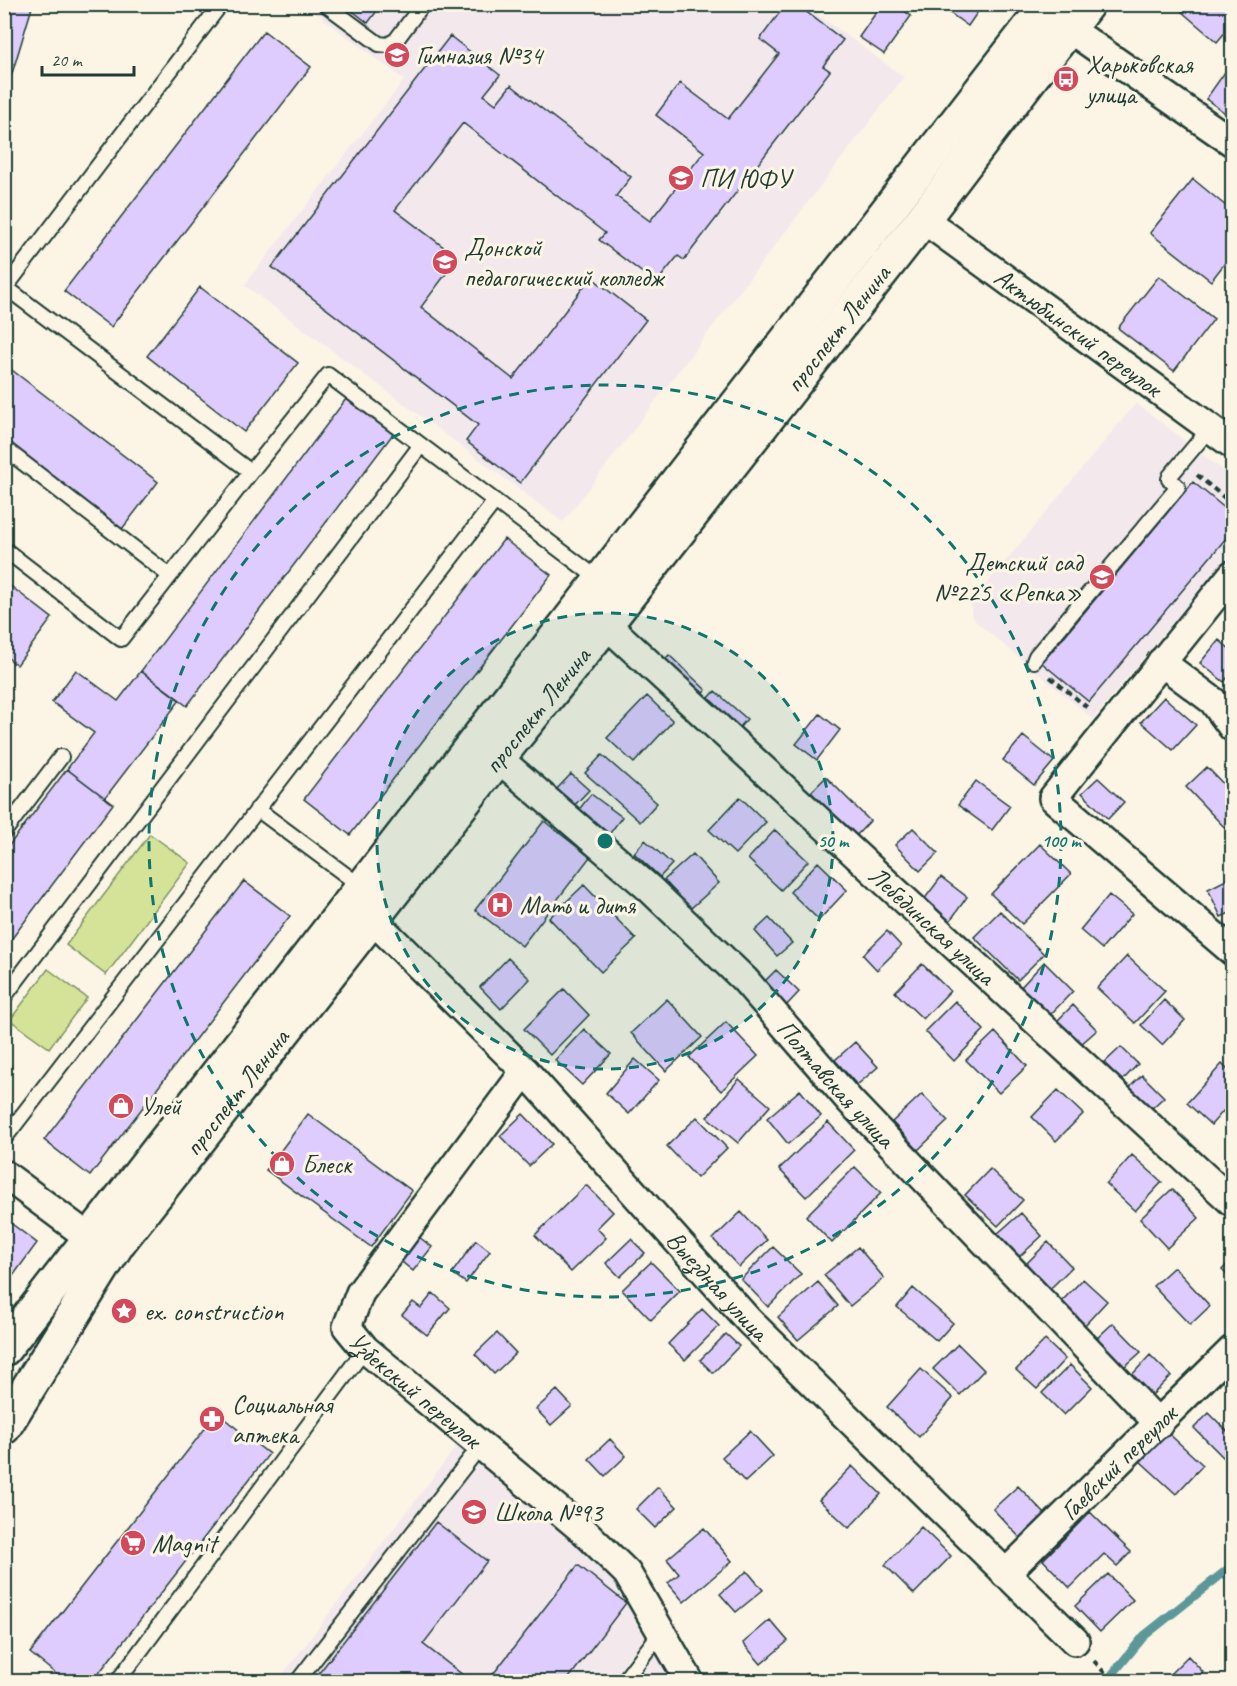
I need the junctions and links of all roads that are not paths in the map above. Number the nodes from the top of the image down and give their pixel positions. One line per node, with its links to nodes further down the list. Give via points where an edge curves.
1 (221, 4): 7 (lane)
2 (325, 4): 3 (lane, via 379,44 388,45)
3 (423, 4)
4 (1068, 12): 5 (street); 6 (main road, проспект Ленина); 17 (main road, проспект Ленина, via 914,181)
5 (1233, 142)
6 (923, 219): 8 (street, Актюбинский переулок); 18 (main road, проспект Ленина)
7 (5, 287): 12 (lane)
8 (1210, 428): 10 (street, Актюбинский переулок); 19 (lane, via 1170,476 1178,487)
9 (421, 444): 12 (lane, via 328,375); 13 (lane); 29 (lane)
10 (1233, 444)
11 (4, 448): 16 (lane)
12 (251, 472): 16 (lane)
13 (495, 501): 17 (lane); 24 (lane)
14 (4, 549): 16 (lane, via 121,639)
15 (1233, 575): 20 (street)
16 (170, 576)
17 (601, 581): 26 (main road, проспект Ленина)
18 (606, 624): 23 (main road, проспект Ленина); 33 (street, Лебединская улица)
19 (1034, 661)
20 (1161, 663): 21 (street, via 1213,701); 28 (street, via 1053,798)
21 (1233, 726)
22 (61, 757): 25 (lane)
23 (498, 758): 27 (main road, проспект Ленина); 38 (street, Полтавская улица, via 650,889 745,980 850,1101)
24 (257, 809): 26 (lane); 31 (lane)
25 (4, 832)
26 (362, 887): 34 (main road, проспект Ленина)
27 (372, 919): 30 (street, Выездная улица); 39 (main road, проспект Ленина, via 118,1243)
28 (1233, 951)
29 (4, 997)
30 (525, 1071): 35 (street, Узбекский переулок, via 360,1293 347,1327); 41 (street, Выездная улица, via 749,1321)
31 (4, 1139)
32 (4, 1174): 34 (street)
33 (1233, 1202)
34 (91, 1239): 36 (main road, проспект Ленина)
35 (365, 1349): 40 (street, Узбекский переулок); 44 (lane)
36 (4, 1350)
37 (1233, 1350): 38 (street, Гаевский переулок)
38 (1159, 1424): 41 (street, Гаевский переулок)
39 (4, 1427)
40 (481, 1446): 42 (street, Узбекский переулок, via 585,1532 627,1573); 45 (lane)
41 (1005, 1574): 43 (street, Выездная улица)
42 (660, 1633): 46 (lane); 47 (street, Узбекский переулок)
43 (1075, 1641)
44 (117, 1682)
45 (297, 1682)
46 (623, 1682)
47 (690, 1682)

